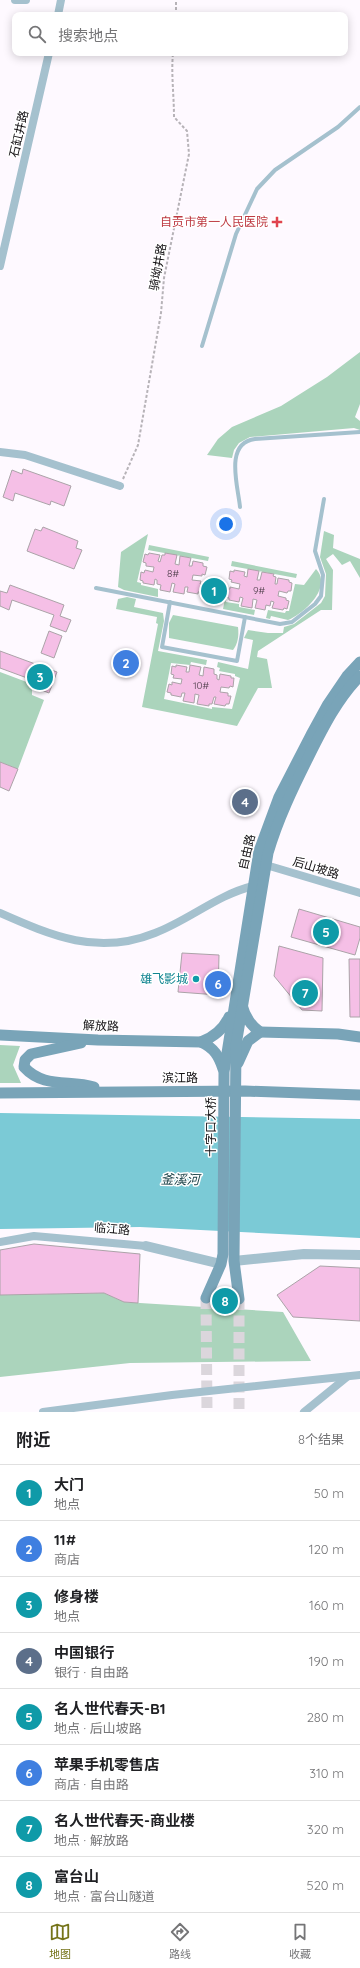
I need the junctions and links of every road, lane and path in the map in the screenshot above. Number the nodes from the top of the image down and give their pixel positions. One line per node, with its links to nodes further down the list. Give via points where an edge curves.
1 (15, 0): 2 (street)
2 (26, 0)
3 (61, 0): 5 (street)
4 (176, 0): 6 (path)
5 (59, 12)
6 (176, 12)
7 (48, 56): 10 (street, 石缸井路)
8 (173, 56): 14 (path, 骑坳井路, via 174,117 187,130 189,154 164,278 161,313 138,445)
9 (360, 107): 11 (lane, via 338,127 275,170 257,189 236,234)
10 (0, 266)
11 (202, 346)
12 (360, 432): 16 (lane, via 262,438 246,442 238,448 235,460)
13 (0, 452): 14 (street, via 25,455)
14 (120, 486)
15 (324, 499): 19 (lane, via 315,551 323,575 323,590 319,600 287,624)
16 (240, 507)
17 (96, 588): 18 (lane)
18 (170, 602): 19 (lane); 19 (lane, via 162,647 237,662)
19 (245, 617)
20 (360, 662): 23 (main road, 自由路, via 328,704 279,798 259,851)
21 (360, 676): 22 (main road, 自由路, via 335,709 287,801 276,826)
22 (266, 865): 24 (street, 后山坡路); 26 (main road, 自由路)
23 (253, 886): 25 (street, via 235,891 155,934 121,942 95,944 64,939); 27 (main road, 自由路)
24 (360, 893)
25 (0, 913)
26 (242, 1005): 28 (main road, via 248,1020); 35 (main road, 自由路)
27 (232, 1013): 34 (main road, via 217,1034); 35 (main road, 自由路)
28 (260, 1032): 30 (main road); 35 (main road, via 248,1041)
29 (0, 1034): 33 (main road, 解放路)
30 (338, 1034): 31 (street); 32 (main road)
31 (360, 1034)
32 (360, 1038)
33 (98, 1040): 34 (main road, 解放路); 36 (main road, via 31,1054 25,1060 24,1067 31,1076 41,1080 85,1084)
34 (201, 1042): 35 (main road, via 216,1052)
35 (229, 1072): 44 (main road, 十字口大桥)
36 (112, 1091): 38 (main road, 滨江路); 39 (main road, 滨江路)
37 (360, 1091): 39 (main road)
38 (0, 1093)
39 (348, 1094): 40 (main road, 滨江路)
40 (360, 1095)
41 (0, 1242): 42 (street, 临江路, via 34,1236)
42 (146, 1246): 44 (street, 临江路)
43 (360, 1255): 44 (street, 临江路, via 304,1254)
44 (228, 1258): 45 (main road); 46 (main road, 十字口大桥)
45 (206, 1298)
46 (239, 1299)
47 (360, 1375): 48 (street)
48 (347, 1377): 49 (street, via 172,1395); 50 (street)
49 (43, 1412)
50 (304, 1412)

